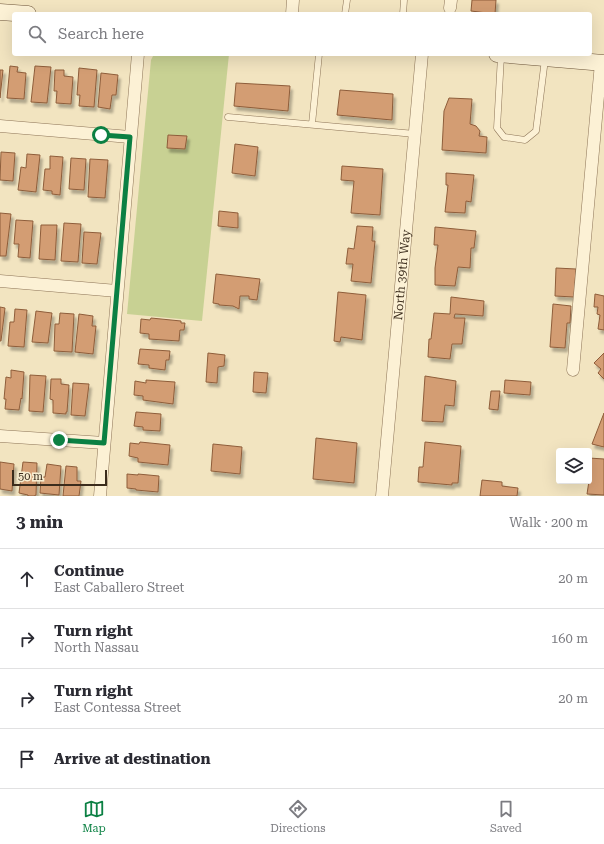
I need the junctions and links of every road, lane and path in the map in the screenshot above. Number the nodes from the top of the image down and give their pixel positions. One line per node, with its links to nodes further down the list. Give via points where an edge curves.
1 (293, 0): 5 (street)
2 (347, 0): 6 (lane)
3 (404, 0): 7 (lane)
4 (0, 12): 8 (main road)
5 (292, 12)
6 (345, 12)
7 (403, 12)
8 (12, 13)
9 (138, 56): 20 (street)
10 (319, 56): 17 (lane)
11 (422, 56): 19 (street, North 39th Way)
12 (501, 56): 14 (lane, via 498,128 504,137 525,140 536,131)
13 (523, 56): 14 (main road)
14 (545, 58): 15 (main road)
15 (602, 63): 23 (street)
16 (228, 117): 17 (lane)
17 (312, 124): 19 (lane)
18 (0, 126): 20 (street)
19 (415, 134): 27 (street, North 39th Way)
20 (130, 137): 22 (street)
21 (0, 281): 22 (street)
22 (117, 291): 25 (street)
23 (573, 370)
24 (0, 436): 25 (street)
25 (104, 443): 26 (street)
26 (100, 496)
27 (382, 496)

